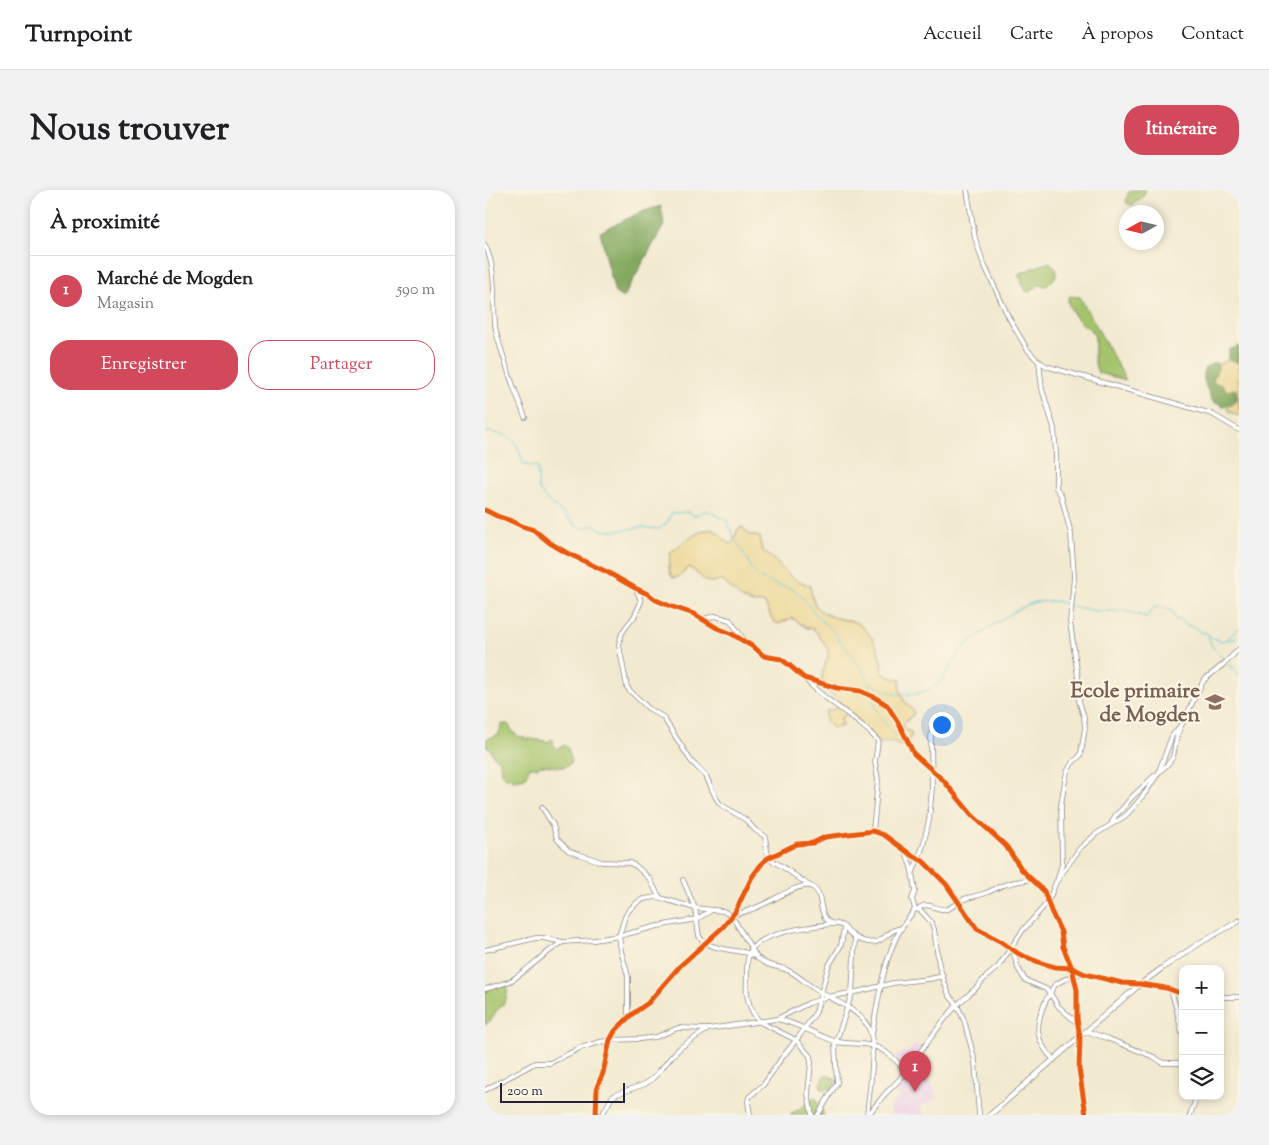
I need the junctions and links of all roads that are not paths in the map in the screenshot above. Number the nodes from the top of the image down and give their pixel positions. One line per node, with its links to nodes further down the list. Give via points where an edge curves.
1 (967, 190): 3 (street, via 975,238 983,262 1009,318 1027,349)
2 (485, 244): 4 (street, via 494,284 498,339)
3 (1039, 361): 5 (street, via 1046,366 1212,414); 25 (street, via 1042,389 1054,428 1055,483 1071,534 1074,577 1070,622 1085,728 1080,756 1067,772 1065,781 1061,805 1062,864)
4 (525, 417)
5 (1239, 430)
6 (485, 510): 7 (street, via 535,530 567,553)
7 (635, 588): 8 (street); 20 (street, via 641,602 619,644 627,687 648,708 663,717 691,761 706,776 721,804 765,836)
8 (703, 619): 9 (street); 9 (street, via 715,616 731,620)
9 (745, 642): 11 (street, via 764,656 781,659)
10 (1239, 648): 12 (street, via 1204,680)
11 (804, 678): 14 (street, via 860,691 887,705 914,754); 18 (street, via 878,742)
12 (1182, 724): 15 (street, via 1172,736); 15 (street, via 1173,757)
13 (933, 728): 14 (street)
14 (931, 770): 21 (street, via 929,820); 23 (street, via 1006,846)
15 (1159, 772): 17 (street, via 1131,798); 17 (street, via 1132,809)
16 (542, 807): 27 (street, via 557,839 569,851 602,862 636,866 650,879)
17 (1111, 824): 25 (street, via 1080,848)
18 (873, 831): 19 (street); 20 (street, via 797,844)
19 (905, 850): 21 (street); 22 (street)
20 (768, 858): 26 (street); 33 (street, via 759,866)
21 (918, 858): 22 (street); 28 (street)
22 (913, 874): 31 (street, via 915,890 912,899)
23 (1032, 879): 28 (street); 29 (street, via 1044,891)
24 (683, 880): 30 (street)
25 (1056, 882): 29 (street)
26 (810, 886): 33 (street); 36 (street, via 818,895 824,917)
27 (660, 897): 30 (street); 39 (street, via 644,899 629,910)
28 (958, 901): 31 (street, via 944,909 929,905); 43 (street, via 977,929)
29 (1048, 902): 43 (street); 49 (street)
30 (695, 908): 32 (street); 34 (street)
31 (917, 909): 38 (street); 51 (street, via 935,929)
32 (712, 910): 33 (street); 34 (street)
33 (731, 915): 42 (street); 45 (street)
34 (697, 919): 39 (street); 42 (street, via 699,936)
35 (1239, 921): 53 (street)
36 (832, 924): 37 (street); 45 (street, via 769,936)
37 (844, 928): 40 (street); 58 (street, via 841,945 828,968)
38 (902, 928): 40 (street, via 877,942); 54 (street, via 892,947)
39 (619, 936): 41 (street); 67 (street, via 628,976)
40 (855, 937): 59 (street)
41 (563, 942): 44 (street, via 536,938); 55 (street, via 516,978)
42 (705, 943): 45 (street); 67 (street, via 648,1003)
43 (1011, 948): 46 (street); 48 (street)
44 (485, 950)
45 (750, 951): 58 (street, via 761,961 791,972); 70 (street, via 747,995 751,1010)
46 (1019, 954): 47 (street); 49 (street, via 1055,967)
47 (1014, 955): 48 (street); 57 (street, via 1025,980)
48 (1005, 958): 65 (street)
49 (1072, 968): 50 (street); 52 (street)
50 (1082, 973): 52 (street); 53 (street)
51 (943, 976): 54 (street); 65 (street, via 949,995)
52 (1073, 976): 57 (street, via 1054,986); 71 (street, via 1077,990)
53 (1140, 984): 56 (street); 74 (street)
54 (881, 986): 59 (street); 76 (street)
55 (485, 989)
56 (1171, 990): 60 (street); 69 (street)
57 (1050, 992): 71 (street, via 1058,1006); 81 (street, via 1038,1020 1038,1036)
58 (821, 993): 61 (street); 64 (street)
59 (852, 993): 61 (street); 66 (street)
60 (1179, 993)
61 (828, 997): 64 (street); 66 (street)
62 (1224, 997): 63 (street)
63 (1239, 997)
64 (820, 999): 68 (street); 72 (street)
65 (957, 1005): 83 (street); 92 (street, via 975,1061)
66 (848, 1007): 76 (street, via 867,1025); 79 (street)
67 (628, 1018): 77 (street)
68 (777, 1019): 70 (street); 72 (street)
69 (1179, 1020)
70 (761, 1022): 73 (street); 78 (street)
71 (1077, 1024): 75 (street)
72 (806, 1028): 78 (street); 79 (street)
73 (708, 1029): 77 (street, via 678,1028 648,1038); 87 (street, via 681,1047 651,1080 612,1097)
74 (1086, 1032): 75 (street); 82 (street, via 1163,1063)
75 (1080, 1037): 81 (street); 94 (street, via 1079,1069)
76 (871, 1038): 80 (street)
77 (609, 1040): 84 (street, via 580,1048 550,1063 535,1063); 86 (street, via 597,1087)
78 (796, 1040): 88 (street, via 764,1084 749,1097); 89 (street, via 810,1056 808,1094)
79 (837, 1042): 80 (street); 90 (street, via 837,1083)
80 (872, 1045): 83 (street, via 892,1056); 91 (street)
81 (1054, 1060): 93 (street)
82 (1179, 1063)
83 (906, 1071): 91 (street)
84 (485, 1090)
85 (1196, 1100): 95 (street)
86 (596, 1115)
87 (601, 1115)
88 (750, 1115)
89 (812, 1115)
90 (818, 1115)
91 (868, 1115)
92 (979, 1115)
93 (990, 1115)
94 (1086, 1115)
95 (1190, 1115)

